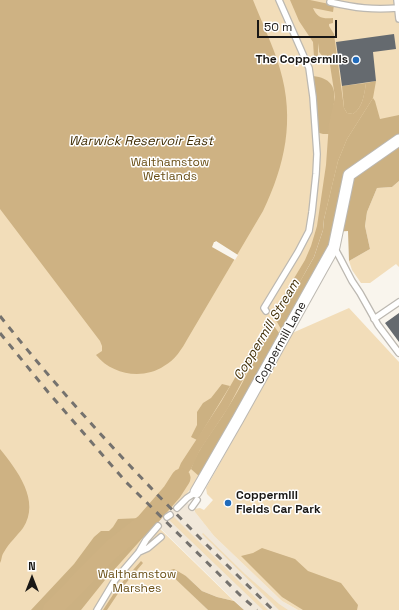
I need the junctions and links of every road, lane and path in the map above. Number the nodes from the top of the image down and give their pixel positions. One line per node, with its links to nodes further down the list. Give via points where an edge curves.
1 (279, 0): 9 (lane, via 309,68 317,154 309,231 264,308)
2 (398, 0): 4 (lane)
3 (330, 2): 4 (lane, via 355,8)
4 (398, 8): 5 (lane)
5 (399, 19)
6 (399, 140): 7 (street, Coppermill Lane, via 349,175)
7 (334, 247): 10 (lane); 12 (street, Coppermill Lane)
8 (399, 302): 10 (lane)
9 (266, 311)
10 (374, 319): 11 (lane)
11 (399, 353)
12 (196, 496): 13 (lane); 14 (lane, via 187,498)
13 (192, 507)
14 (177, 508)
15 (158, 526): 17 (lane)
16 (161, 537): 17 (lane)
17 (139, 552): 18 (lane, via 114,580)
18 (97, 610)

